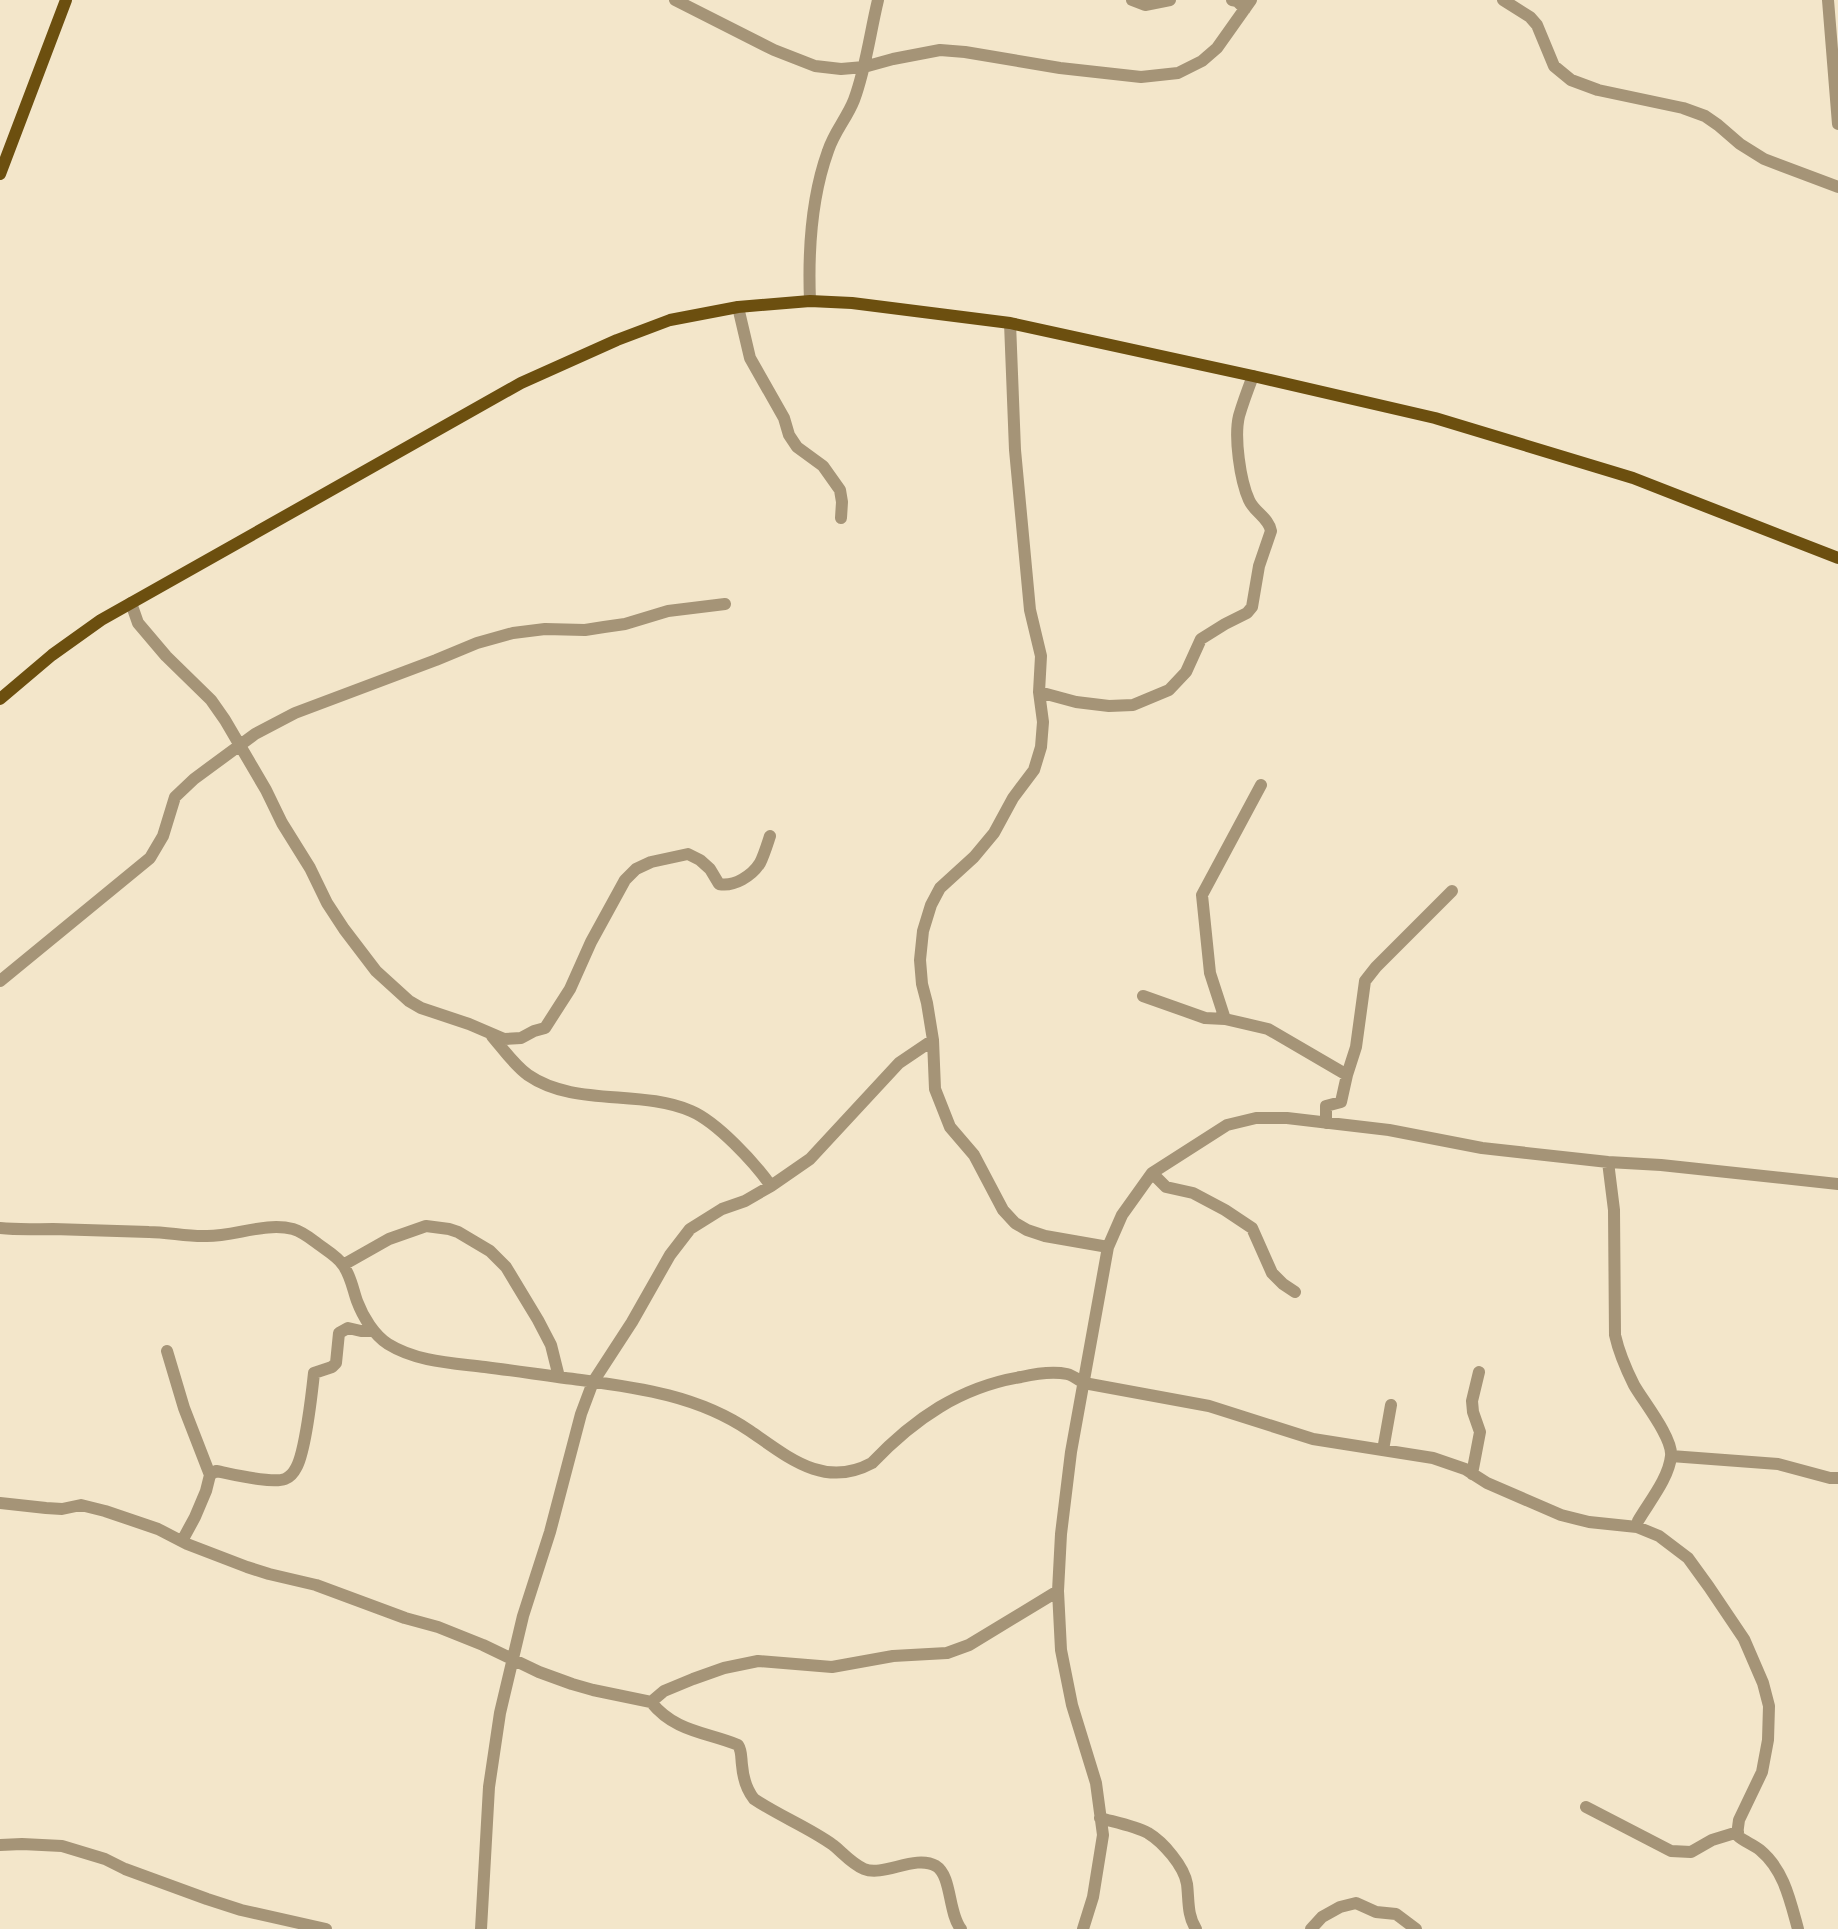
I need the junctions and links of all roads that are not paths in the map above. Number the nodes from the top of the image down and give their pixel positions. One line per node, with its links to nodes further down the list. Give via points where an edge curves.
1 (66, 0): 12 (main road)
2 (675, 0): 10 (street, via 774,50 814,66)
3 (878, 0): 10 (street)
4 (1132, 0): 5 (street, via 1145,5)
5 (1170, 0)
6 (1232, 0): 9 (street)
7 (1503, 0): 13 (street, via 1537,25 1554,66 1571,80 1598,90 1683,108 1705,116 1764,160)
8 (1828, 0): 11 (street)
9 (1248, 5): 10 (street, via 1217,48 1202,61 1178,73 1141,77 940,50)
10 (864, 67): 14 (street, via 854,102 828,151 814,203)
11 (1838, 124)
12 (0, 174)
13 (1838, 187)
14 (810, 301): 15 (main road); 16 (main road, via 852,303)
15 (738, 307): 18 (street, via 750,358 784,418 789,435 798,448 823,466 840,490); 20 (main road, via 670,320 521,383)
16 (1010, 323): 17 (main road); 22 (street, via 1015,450 1030,610 1041,656)
17 (1253, 376): 19 (main road, via 1435,418 1533,446 1633,478); 22 (street, via 1239,416 1239,457 1249,502 1267,521 1271,531 1259,566 1252,607 1201,639 1179,681 1152,698 1132,705 1109,706 1076,702)
18 (841, 518)
19 (1838, 558)
20 (131, 603): 23 (main road, via 52,655); 24 (street, via 138,623 211,700)
21 (725, 604): 24 (street, via 668,611 625,624 585,630 545,629 513,633 477,643 295,714 255,734)
22 (1039, 692): 32 (street, via 1043,722 1041,747 1034,770 1013,798 994,833 974,857 940,888 923,931 922,984)
23 (0, 699)
24 (241, 746): 28 (street, via 194,779 175,797 164,836 150,858); 31 (street, via 327,903 376,971 421,1008)
25 (1261, 785): 30 (street, via 1202,895 1210,973)
26 (770, 836): 31 (street, via 759,864 742,880 726,885 719,884 710,869 688,854 651,862 636,869 625,880 590,942 570,989 545,1028 521,1038 504,1039)
27 (1452, 892): 33 (street, via 1365,981 1356,1047)
28 (0, 981)
29 (1143, 996): 30 (street, via 1205,1018)
30 (1225, 1019): 33 (street, via 1268,1029)
31 (489, 1033): 38 (street, via 519,1068 545,1084 574,1092 665,1102 692,1111 714,1125 761,1171)
32 (933, 1040): 38 (street, via 899,1064 810,1159); 40 (street, via 935,1089 950,1127 974,1155 1003,1210 1026,1230)
33 (1347, 1075): 34 (street, via 1341,1102 1326,1106)
34 (1326, 1123): 35 (street, via 1389,1130 1482,1148); 36 (street, via 1307,1119 1256,1118 1227,1125)
35 (1608, 1162): 37 (street); 51 (street, via 1614,1210 1615,1335 1634,1385 1662,1429)
36 (1152, 1174): 40 (street, via 1122,1215); 42 (street, via 1166,1187 1193,1193 1252,1228 1272,1273)
37 (1838, 1184)
38 (771, 1186): 47 (street, via 722,1209 690,1229 670,1255)
39 (0, 1228): 41 (street, via 149,1232 204,1237 287,1228 304,1234)
40 (1108, 1247): 48 (street)
41 (343, 1265): 43 (street, via 357,1302); 46 (street, via 389,1239 426,1226 458,1232 490,1251 506,1267 550,1345)
42 (1295, 1292)
43 (374, 1331): 46 (street, via 386,1343 409,1354); 53 (street, via 348,1328 338,1333 336,1363 314,1373 301,1452 297,1467 290,1476 269,1480 216,1471)
44 (167, 1351): 53 (street, via 184,1408)
45 (1479, 1372): 52 (street, via 1472,1401 1480,1432)
46 (559, 1377): 47 (street)
47 (593, 1382): 48 (street, via 659,1392 715,1411 791,1460 822,1472 852,1470 872,1463 920,1420 974,1388 1020,1377 1056,1374 1067,1374); 59 (street, via 523,1616)
48 (1084, 1383): 50 (street, via 1209,1406 1313,1439); 58 (street, via 1071,1452)
49 (1391, 1405): 50 (street)
50 (1383, 1450): 52 (street, via 1433,1458)
51 (1671, 1456): 54 (street, via 1778,1464); 56 (street, via 1663,1478)
52 (1472, 1474): 56 (street, via 1523,1500 1562,1515 1589,1522)
53 (210, 1475): 57 (street, via 195,1517)
54 (1838, 1478)
55 (0, 1503): 57 (street, via 46,1508 81,1505 158,1529)
56 (1636, 1527): 63 (street, via 1659,1536 1688,1558 1744,1639 1763,1683 1769,1706 1768,1740 1762,1772 1739,1820)
57 (182, 1541): 59 (street, via 254,1569 316,1585 438,1627)
58 (1058, 1591): 60 (street, via 969,1645 947,1653 893,1656 832,1667 758,1661 693,1679 664,1691); 62 (street, via 1065,1672 1096,1783)
59 (514, 1659): 60 (street, via 539,1672 593,1690); 67 (street, via 500,1713 489,1787)
60 (652, 1702): 68 (street, via 675,1723 738,1745 744,1778 754,1798 833,1845 865,1869 920,1863 935,1866 946,1882 955,1922)
61 (1586, 1807): 63 (street, via 1671,1852 1691,1852 1712,1840)
62 (1100, 1818): 69 (street, via 1102,1849); 70 (street, via 1148,1833 1168,1851 1182,1868)
63 (1738, 1832): 73 (street, via 1744,1841 1758,1848 1773,1862 1781,1876)
64 (0, 1845): 65 (street, via 62,1846 78,1850 208,1899)
65 (289, 1925): 66 (street)
66 (326, 1929)
67 (481, 1929)
68 (961, 1929)
69 (1083, 1929)
70 (1196, 1929)
71 (1311, 1929): 72 (street, via 1322,1917 1356,1903 1376,1912 1396,1914)
72 (1416, 1929)
73 (1798, 1929)

